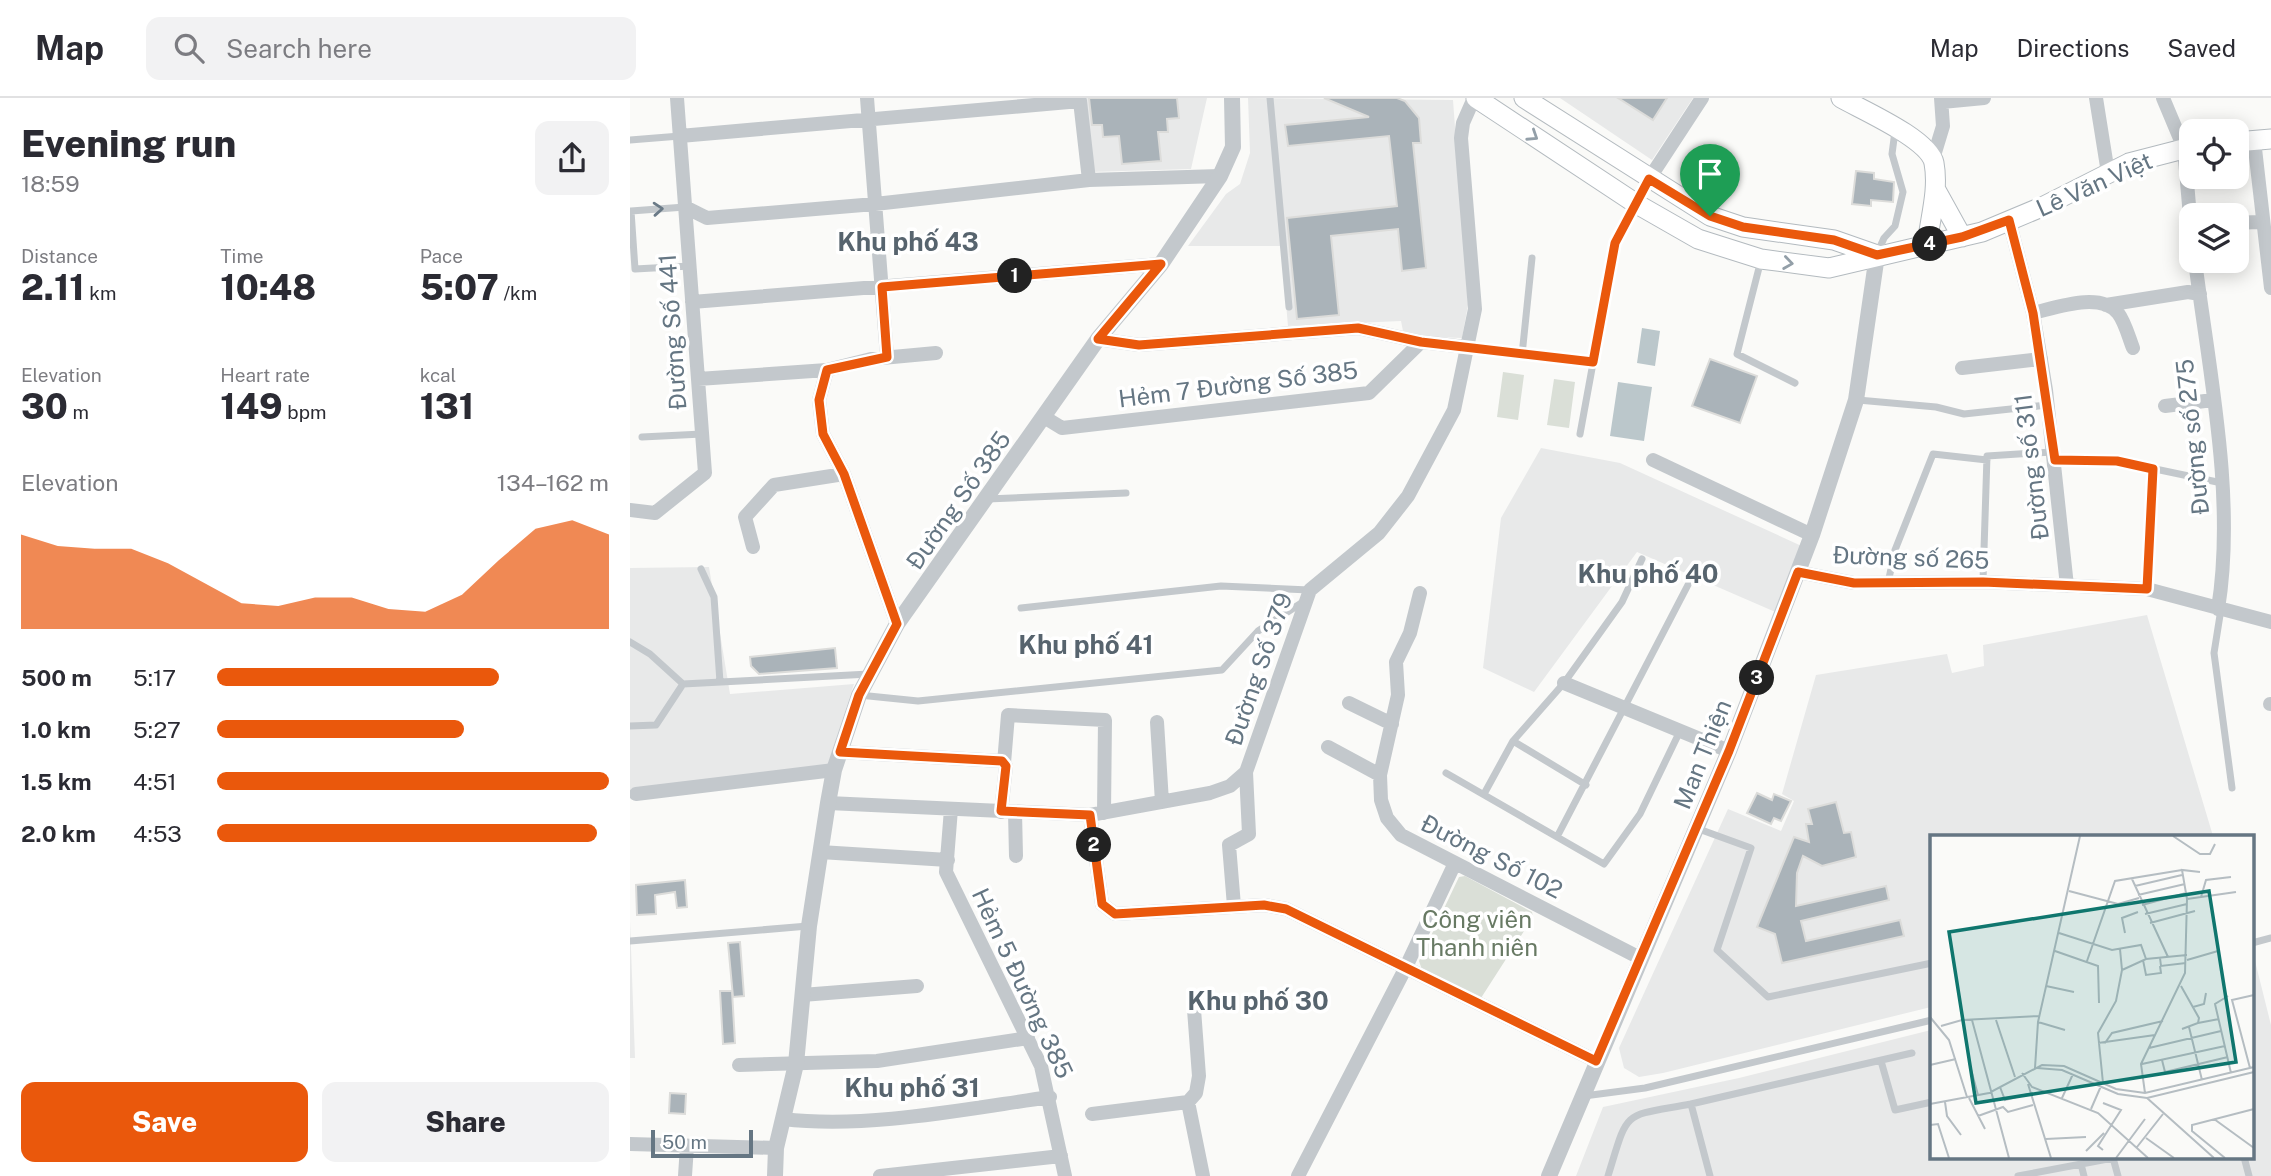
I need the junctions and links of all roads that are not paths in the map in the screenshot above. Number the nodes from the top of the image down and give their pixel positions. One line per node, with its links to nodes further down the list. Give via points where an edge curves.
1 (677, 98): 16 (street, Đường Số 441)
2 (867, 98): 13 (street)
3 (1232, 98): 22 (street, Đường Số 385, via 1233,147)
4 (1270, 98): 46 (lane)
5 (1475, 98): 26 (main road, Lê Văn Việt, one-way to 26); 50 (street, Đường Số 379, via 1462,123 1461,138 1475,309)
6 (1524, 98): 23 (main road)
7 (1703, 98): 23 (street)
8 (1841, 98): 14 (main road)
9 (1984, 98): 12 (street)
10 (2096, 98): 21 (street)
11 (2163, 98): 15 (street)
12 (1941, 100): 20 (street, via 1943,126)
13 (869, 120): 16 (street); 24 (street, via 1080,101); 27 (street)
14 (1896, 128): 20 (main road); 35 (lane, via 1892,154 1903,192 1895,226)
15 (2179, 131)
16 (680, 136): 17 (lane); 28 (street, Đường Số 441)
17 (630, 140)
18 (2254, 140): 42 (street)
19 (2179, 150): 21 (main road, Lê Văn Việt)
20 (1933, 159): 25 (main road)
21 (2108, 173): 30 (main road, Lê Văn Việt)
22 (1220, 176): 24 (street); 38 (street, Đường Số 385)
23 (1649, 179): 26 (main road); 35 (main road, via 1710,216 1743,227 1834,240)
24 (1089, 180): 27 (street)
25 (1936, 190): 33 (main road); 34 (main road)
26 (1635, 203): 37 (main road, Lê Văn Việt, via 1698,239); 56 (lane, via 1615,243)
27 (875, 204): 28 (street, via 707,218); 41 (street)
28 (685, 207): 29 (lane, one-way to 28); 39 (street, Đường Số 441)
29 (631, 211): 39 (lane, via 635,269)
30 (2009, 220): 33 (main road, Lê Văn Việt); 47 (street, Đường số 311)
31 (2249, 222): 32 (street)
32 (2257, 222)
33 (1962, 237): 34 (main road, Lê Văn Việt)
34 (1927, 245): 35 (main road, Lê Văn Việt)
35 (1877, 255): 37 (main road, Lê Văn Việt, one-way to 35, via 1829,268); 61 (street, Man Thiện)
36 (1532, 258): 53 (lane)
37 (1761, 259): 60 (lane, via 1737,354)
38 (1161, 264): 41 (street); 48 (street, Đường Số 385)
39 (690, 266): 44 (street, Đường Số 441)
40 (2197, 273): 43 (street, Đường số 275)
41 (882, 287): 44 (street); 54 (street)
42 (2271, 288)
43 (2200, 294): 45 (street); 62 (street, Đường số 275)
44 (692, 302): 59 (street, Đường Số 441)
45 (2106, 305): 47 (street, via 2090,302); 51 (street, via 2118,313)
46 (1289, 307)
47 (2033, 313): 55 (street, Đường số 311)
48 (1098, 339): 49 (street, via 1139,345 1358,328); 65 (street, Đường Số 385)
49 (1421, 342): 50 (street); 65 (street, Hẻm 7 Đường Số 385, via 1369,393 1062,428)
50 (1466, 347): 53 (lane); 89 (street, Đường Số 379, via 1454,410 1408,496 1379,533)
51 (2133, 348)
52 (936, 353): 54 (street)
53 (1522, 355): 56 (lane)
54 (887, 357): 58 (street)
55 (2041, 359): 57 (street); 63 (street, Đường số 311)
56 (1593, 362): 67 (lane)
57 (1962, 368)
58 (827, 370): 59 (street); 73 (street, via 819,400 823,434)
59 (698, 379): 66 (street, Đường Số 441)
60 (1795, 383)
61 (1856, 400): 63 (lane, via 1964,414); 78 (street, Man Thiện)
62 (2213, 400): 64 (street); 74 (street, Đường số 275)
63 (2048, 405): 69 (street, Đường số 311)
64 (2165, 406)
65 (1044, 417): 76 (street, Đường Số 385)
66 (702, 434): 68 (lane); 77 (street, Đường Số 441, via 705,473 655,513)
67 (1580, 434)
68 (642, 437)
69 (2054, 456): 70 (lane); 72 (lane); 86 (street, Đường số 311)
70 (1987, 458): 84 (lane); 85 (lane, via 1933,454 1895,550)
71 (1653, 460): 78 (street)
72 (2153, 469): 74 (lane); 87 (lane)
73 (844, 474): 79 (street, via 774,485 745,517); 93 (street)
74 (2221, 483): 91 (street, Đường số 275, via 2225,537)
75 (1126, 493): 76 (lane)
76 (987, 499): 93 (street, Đường Số 385)
77 (630, 510)
78 (1812, 535): 82 (street, Man Thiện)
79 (753, 547)
80 (1642, 559): 97 (lane, via 1622,602)
81 (701, 569): 96 (lane, via 714,597)
82 (1798, 572): 85 (street, Đường số 265, via 1854,583); 108 (street, Man Thiện)
83 (1690, 581): 101 (lane)
84 (1983, 582): 85 (street, Đường số 265); 86 (street, Đường số 265)
85 (1888, 583)
86 (2067, 586): 87 (street, Đường số 265)
87 (2147, 589): 91 (street, Đường số 265)
88 (1420, 593): 103 (street, Đường Số 102, via 1410,633 1396,662 1398,695)
89 (1308, 595): 90 (lane, via 1222,586); 99 (lane, via 1258,631 1222,670 918,701); 112 (street, Đường Số 379)
90 (1021, 608)
91 (2219, 609): 92 (street, Đường số 265); 116 (lane, via 2214,653)
92 (2271, 622)
93 (897, 624): 95 (street, Đường Số 385)
94 (630, 642): 98 (lane)
95 (869, 674): 96 (lane); 99 (street, Đường Số 385)
96 (720, 682): 98 (lane)
97 (1564, 683): 101 (street); 106 (lane)
98 (683, 684): 104 (lane, via 656,725)
99 (859, 695): 109 (street, Đường Số 385)
100 (1349, 703): 103 (street)
101 (1625, 709): 105 (street); 115 (lane)
102 (1157, 722): 120 (street)
103 (1392, 724): 114 (street, Đường Số 102)
104 (630, 726)
105 (1680, 731): 108 (street); 125 (lane, via 1640,814 1604,864)
106 (1513, 741): 115 (lane); 118 (lane)
107 (1328, 747): 114 (street)
108 (1729, 751): 124 (street, Man Thiện)
109 (840, 752): 110 (street); 111 (street, Đường Số 385)
110 (1004, 763): 122 (street); 123 (street, via 1008,715 1105,720)
111 (834, 770): 117 (street); 119 (street, Đường Số 385)
112 (1246, 772): 120 (street, Đường Số 379, via 1230,786); 130 (street, via 1249,834 1229,845)
113 (1446, 773): 118 (lane)
114 (1380, 775): 129 (street, Đường Số 102, via 1387,818 1401,835)
115 (1586, 785): 125 (lane)
116 (2232, 788)
117 (636, 794)
118 (1484, 794): 125 (lane)
119 (828, 803): 121 (street, Đường Số 379); 126 (street, Đường Số 385)
120 (1162, 803): 123 (street, Đường Số 379)
121 (951, 809): 122 (street, Đường Số 379); 128 (street, Hẻm 5 Đường 385)
122 (1008, 812): 123 (street, Đường Số 379); 127 (street)
123 (1097, 814): 130 (street, via 1102,904 1107,910 1115,914)
124 (1696, 828): 135 (street, Man Thiện); 136 (lane, via 1752,848 1717,950 1768,997)
125 (1558, 835)
126 (820, 852): 128 (street); 131 (street, Đường Số 385)
127 (1016, 856)
128 (947, 860): 142 (street, Hẻm 5 Đường 385, via 946,872)
129 (1455, 863): 135 (street, Đường Số 102); 137 (street)
130 (1234, 906): 137 (street, via 1286,909)
131 (808, 926): 133 (lane); 139 (street, Đường Số 385)
132 (2271, 938): 134 (lane)
133 (630, 941)
134 (2254, 942)
135 (1640, 958): 144 (street, Man Thiện)
136 (1930, 963)
137 (1405, 969): 144 (street); 168 (street)
138 (917, 986): 139 (street)
139 (802, 995): 146 (street, Đường Số 385)
140 (1193, 996): 150 (street, via 1199,1076 1196,1094)
141 (1930, 1020): 148 (lane, via 1645,1088)
142 (1028, 1038): 146 (street, via 877,1061); 149 (street, Hẻm 5 Đường 385)
143 (1912, 1053): 145 (lane)
144 (1596, 1061): 148 (street, Man Thiện)
145 (1881, 1061): 151 (lane, via 1895,1110); 152 (lane)
146 (796, 1064): 147 (street); 154 (street, Đường Số 385)
147 (739, 1065)
148 (1582, 1096): 169 (street, Man Thiện)
149 (1050, 1097): 154 (street, via 816,1123); 158 (street, Hẻm 5 Đường 385)
150 (1188, 1102): 153 (street); 167 (street)
151 (1930, 1102)
152 (1691, 1104): 170 (lane, via 1634,1115 1624,1123); 171 (lane)
153 (1092, 1114)
154 (783, 1119): 157 (street, Đường Số 385)
155 (630, 1144): 156 (street)
156 (687, 1146): 157 (street); 163 (street)
157 (776, 1148): 164 (street, Đường Số 385)
158 (1061, 1156): 165 (street); 166 (street, Hẻm 5 Đường 385)
159 (2108, 1158): 162 (lane)
160 (2113, 1158): 174 (lane)
161 (2244, 1158): 175 (lane)
162 (2081, 1164): 172 (lane); 173 (lane)
163 (685, 1176)
164 (775, 1176)
165 (880, 1176)
166 (1065, 1176)
167 (1203, 1176)
168 (1298, 1176)
169 (1549, 1176)
170 (1608, 1176)
171 (1710, 1176)
172 (2018, 1176)
173 (2084, 1176)
174 (2118, 1176)
175 (2249, 1176)

